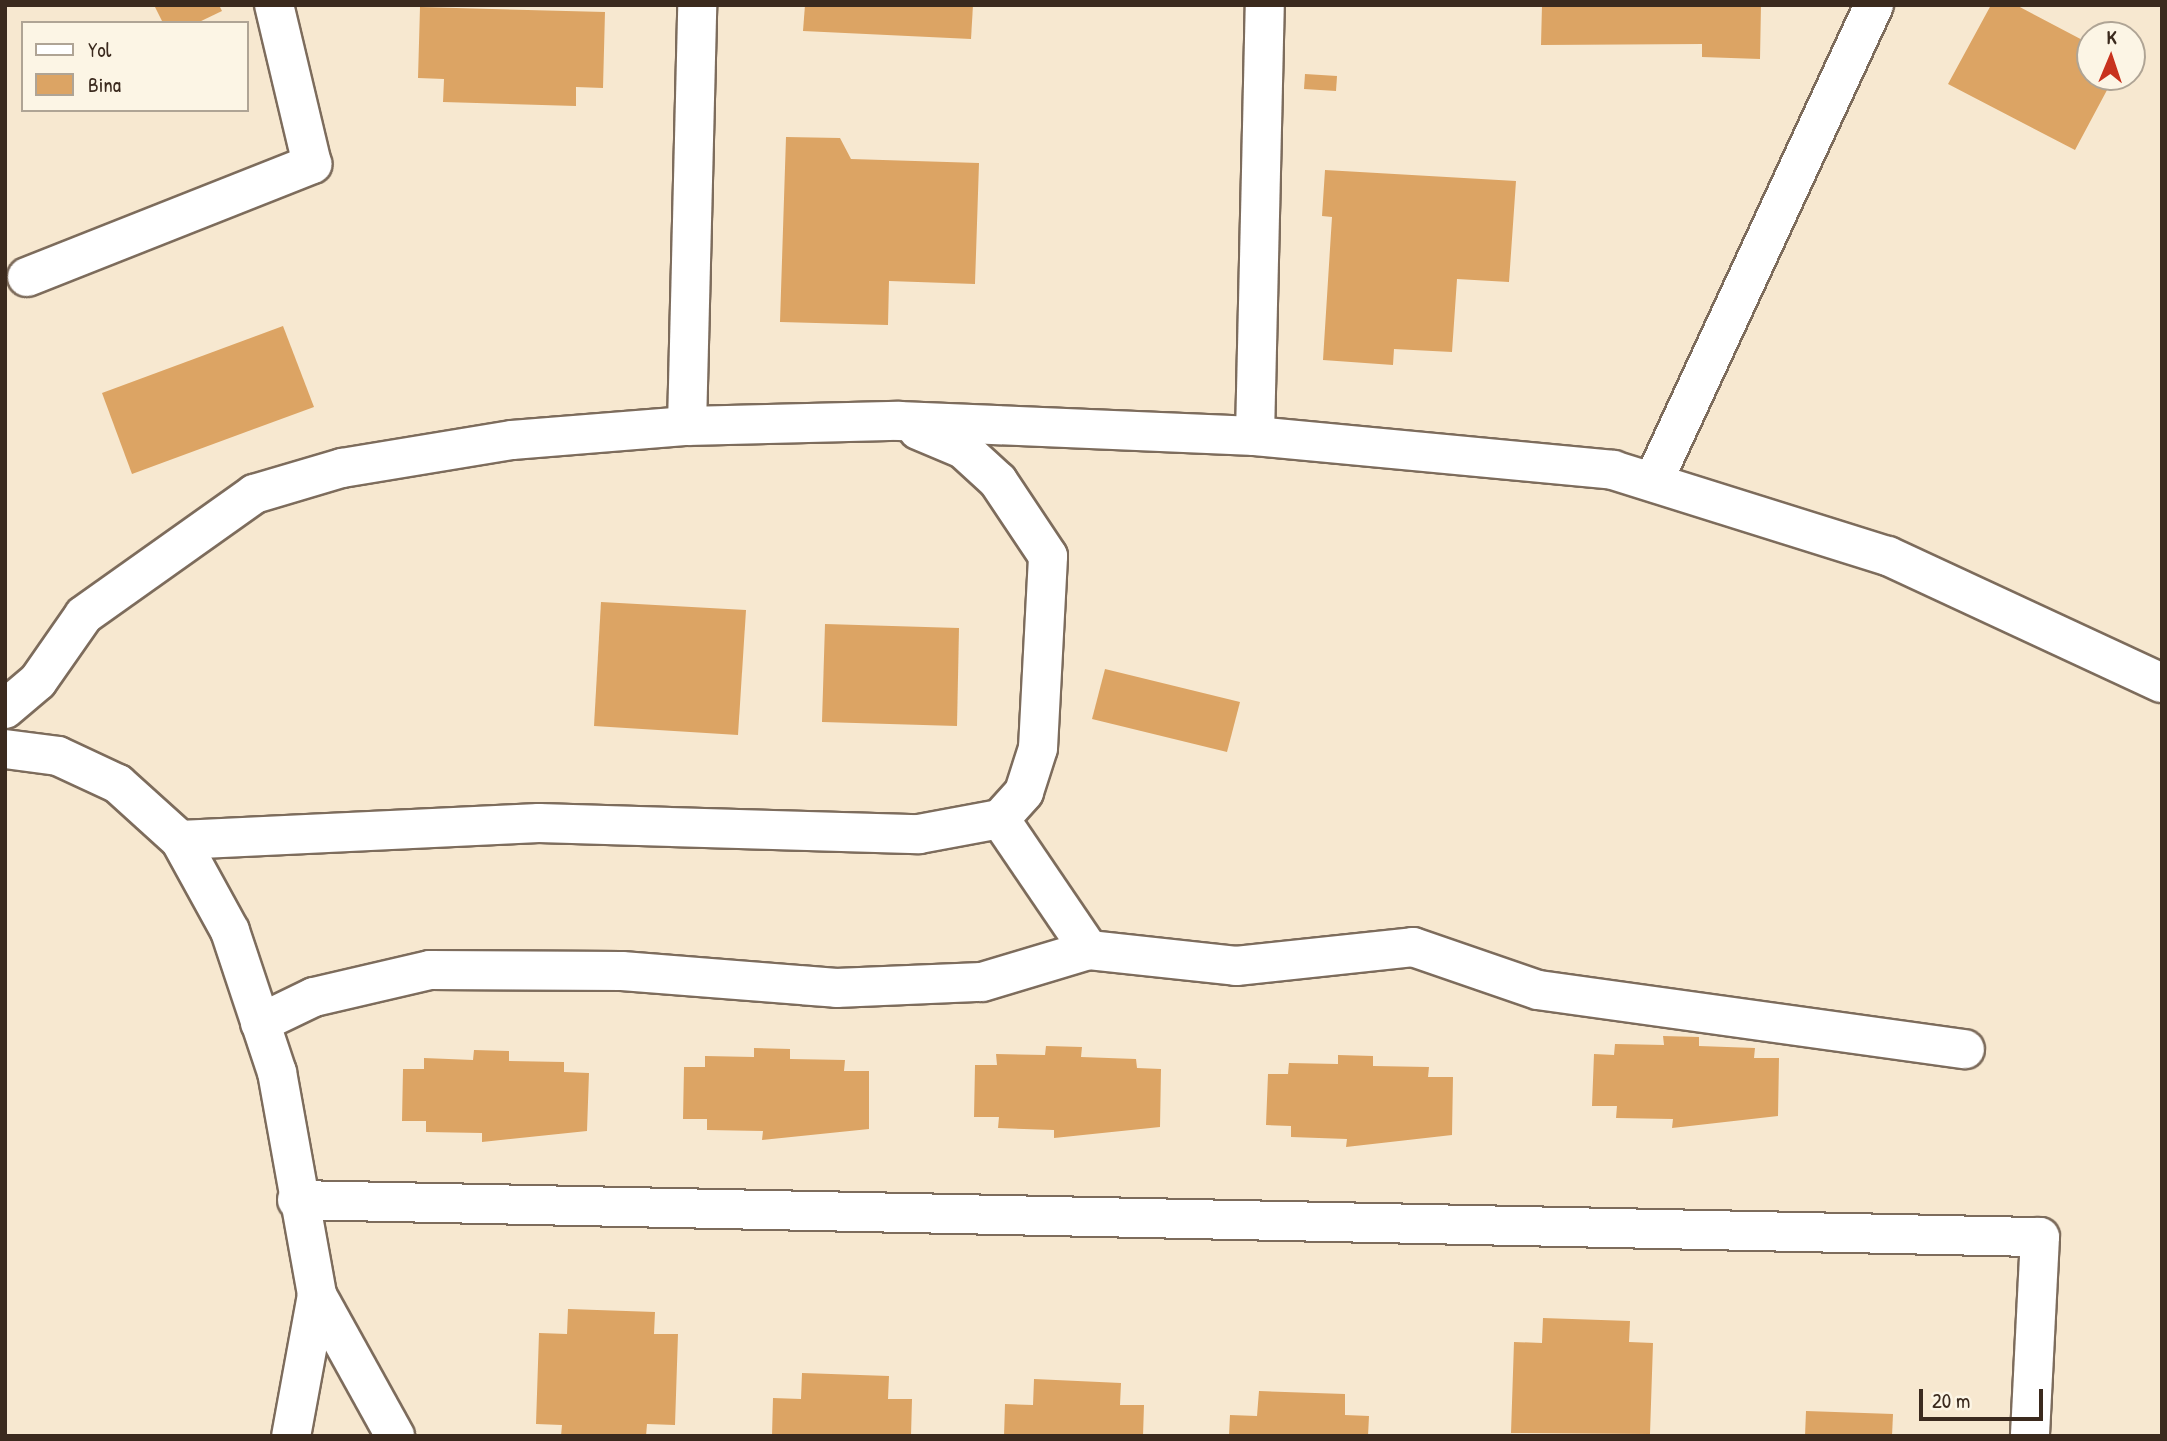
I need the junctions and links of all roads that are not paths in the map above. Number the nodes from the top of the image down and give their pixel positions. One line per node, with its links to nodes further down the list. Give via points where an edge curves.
1 (274, 5): 5 (street, via 312,164)
2 (697, 5): 7 (street)
3 (1265, 5): 8 (street)
4 (1874, 5): 9 (street)
5 (27, 278)
6 (899, 421): 7 (street); 8 (street); 13 (street, via 963,449 998,481 1048,556 1038,748 1024,792)
7 (687, 426): 11 (street, via 512,440 342,468 254,494 84,615 37,681)
8 (1255, 436): 9 (street, via 1486,453 1614,470)
9 (1653, 482): 10 (street, via 1888,556)
10 (2162, 683)
11 (5, 709)
12 (5, 749): 14 (street, via 58,756 118,784)
13 (1000, 819): 14 (street, via 919,834 539,822); 15 (street)
14 (180, 841): 16 (street, via 230,931)
15 (1089, 950): 16 (street, via 982,982 836,988 622,971 429,970 314,997); 17 (street, via 1236,966 1413,947 1538,990)
16 (260, 1023): 18 (street, via 277,1072)
17 (1965, 1049)
18 (297, 1200): 19 (street); 22 (street, via 2040,1237)
19 (317, 1295): 20 (street); 21 (street)
20 (291, 1436)
21 (395, 1436)
22 (2030, 1436)

